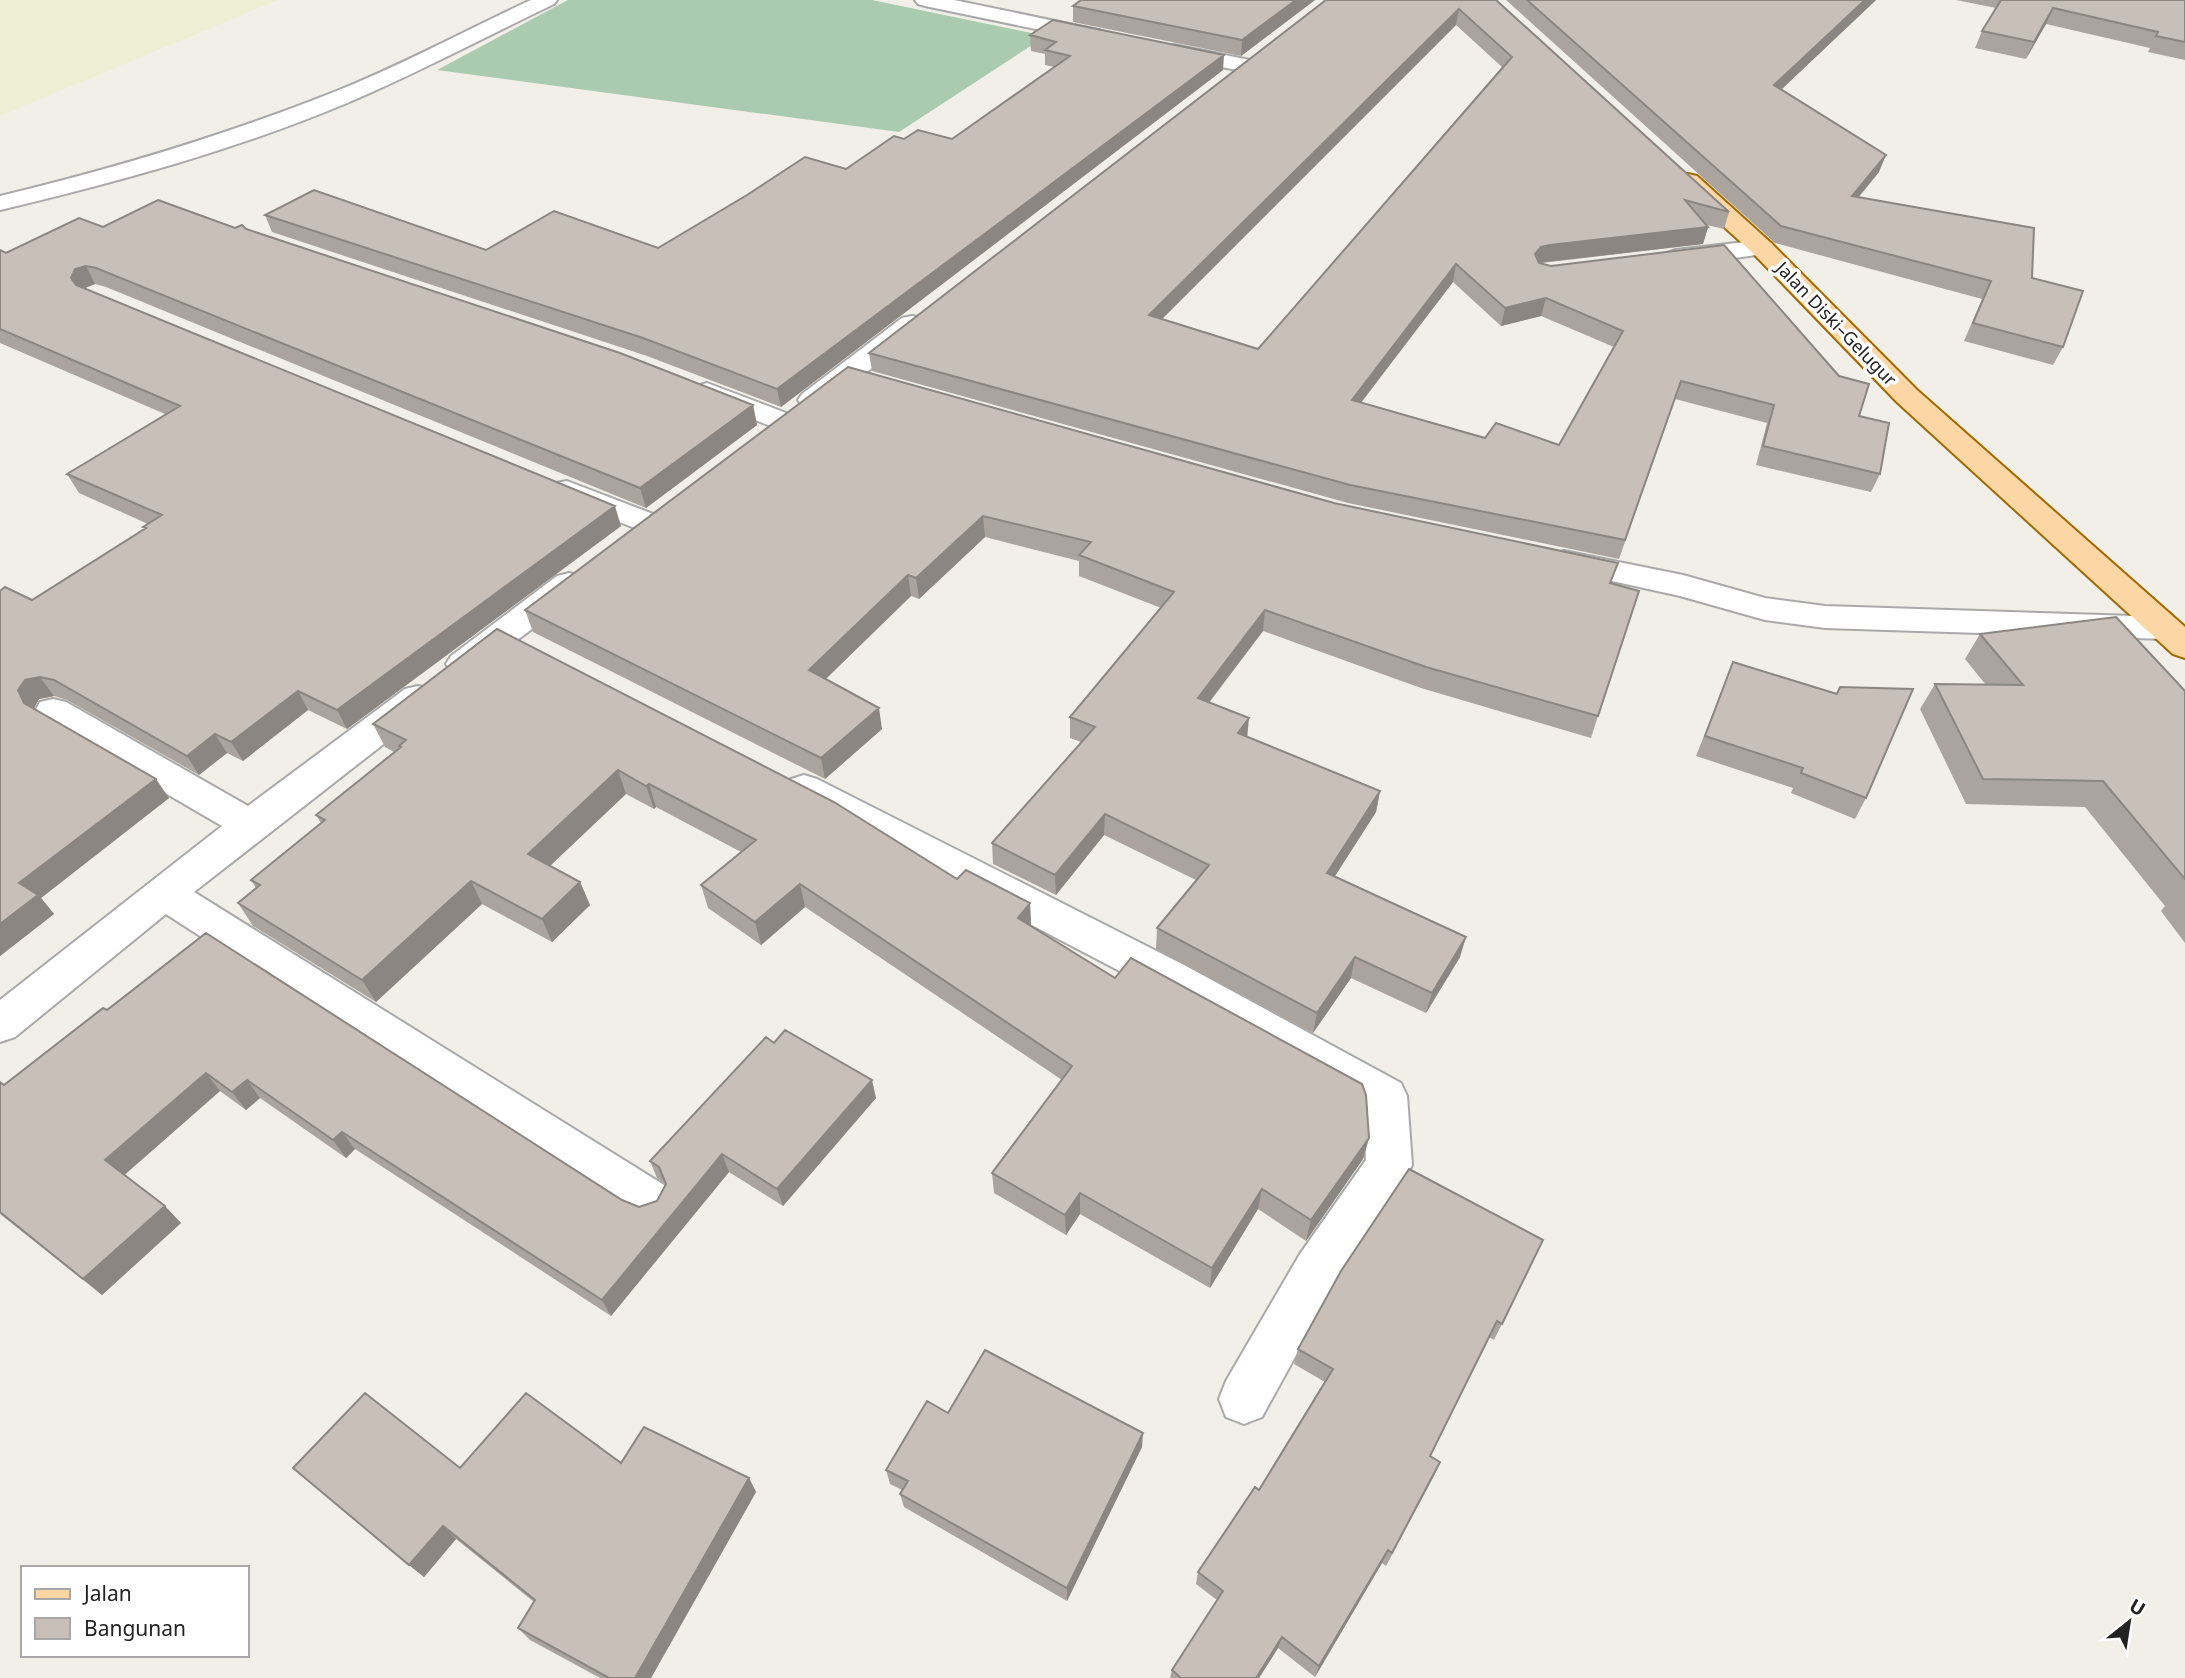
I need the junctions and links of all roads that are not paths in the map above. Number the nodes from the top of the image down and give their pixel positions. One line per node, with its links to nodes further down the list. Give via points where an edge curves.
1 (547, 0): 7 (street, via 339,98 106,178)
2 (925, 0): 3 (street)
3 (1119, 40)
4 (1157, 48): 5 (street, via 1258,58)
5 (1215, 91)
6 (1672, 167): 8 (main road, Jalan Diski–Gelugur)
7 (0, 203)
8 (1762, 248): 9 (street); 21 (main road, Jalan Diski–Gelugur, via 1907,396)
9 (1654, 260)
10 (936, 306): 11 (street)
11 (844, 374): 13 (street); 14 (street)
12 (685, 383): 14 (street)
13 (884, 386)
14 (784, 422): 15 (street)
15 (753, 445)
16 (547, 481): 17 (street, via 660,516)
17 (621, 545)
18 (1534, 555): 21 (street, via 1683,586 1765,609 1825,617)
19 (592, 567): 20 (street)
20 (503, 634): 22 (street); 25 (street)
21 (2175, 637)
22 (540, 653)
23 (53, 711): 25 (street)
24 (774, 774): 29 (street, via 1119,951 1385,1096 1390,1165 1317,1270)
25 (250, 825): 26 (street)
26 (166, 894): 27 (street); 28 (street)
27 (0, 1024)
28 (648, 1200)
29 (1244, 1399)

